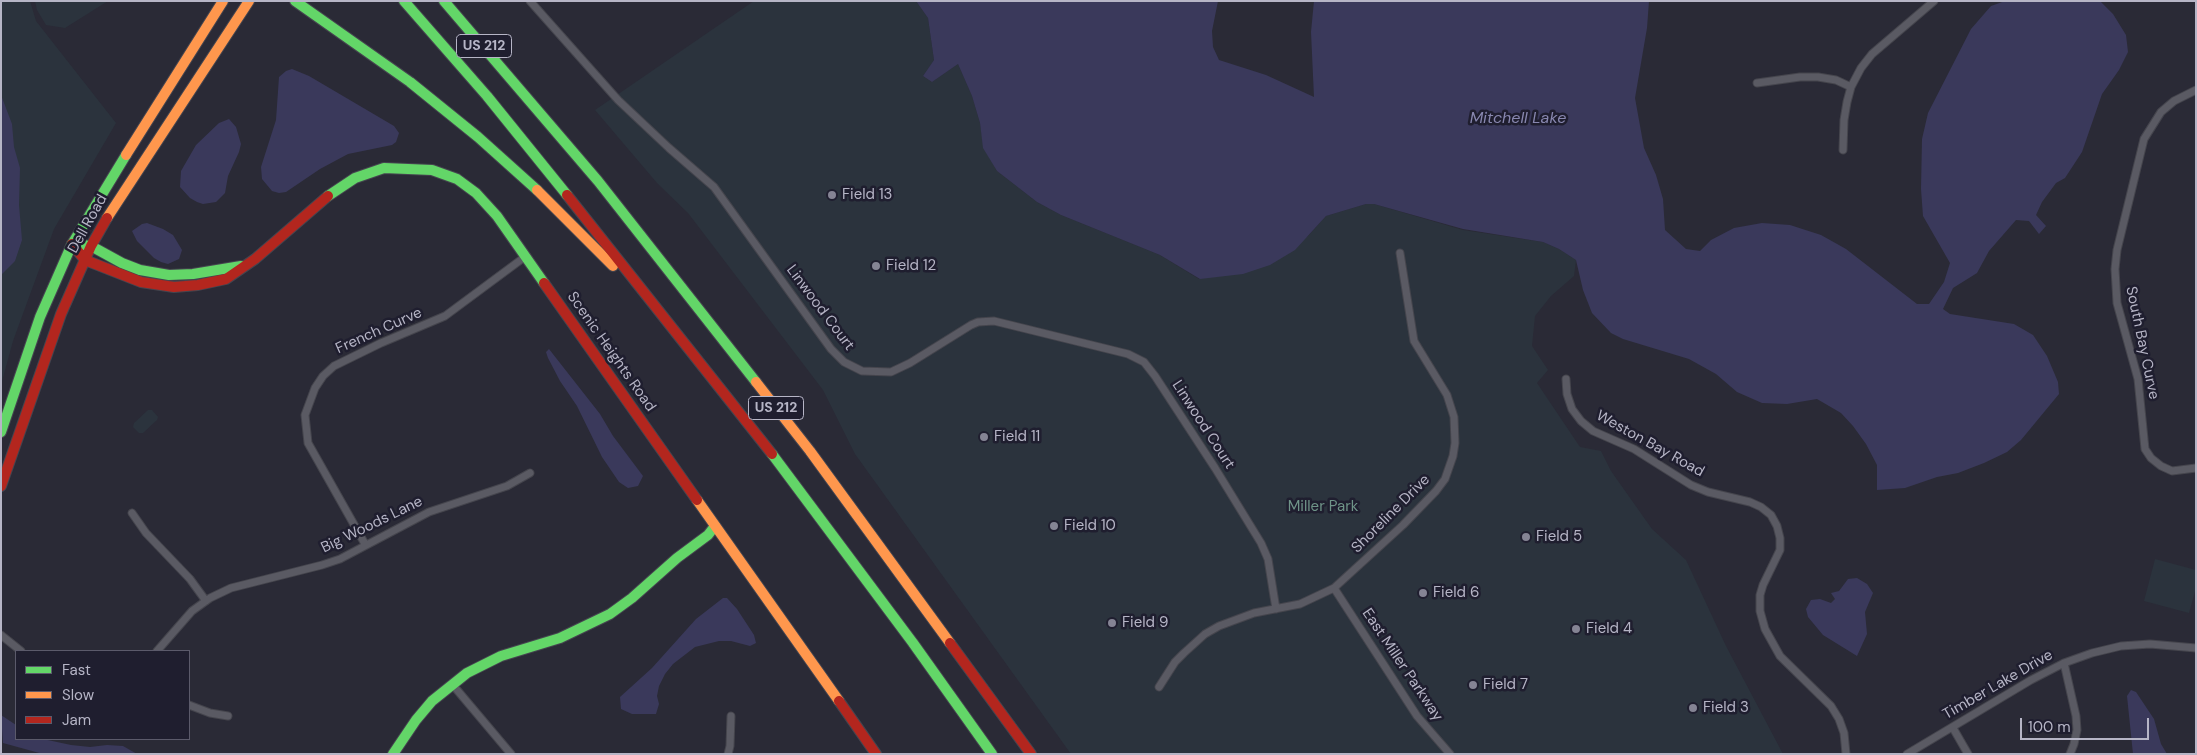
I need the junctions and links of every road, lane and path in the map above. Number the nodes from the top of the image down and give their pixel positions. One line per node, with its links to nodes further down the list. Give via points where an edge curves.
1 (223, 1): 14 (main road, Dell Road, via 100,194)
2 (249, 1): 15 (main road, Dell Road)
3 (295, 1): 21 (main road, via 410,82 478,137 544,197 605,256 658,321)
4 (404, 1): 21 (main road, US 212, via 486,96)
5 (444, 1): 12 (main road, US 212)
6 (455, 1): 12 (main road)
7 (530, 1): 31 (street, Linwood Court, via 618,100 714,187 831,349 844,362 862,371 891,372 910,364 970,325 994,320 1128,354 1144,362 1261,543 1268,560)
8 (1934, 1): 10 (street, via 1872,54)
9 (1757, 83): 10 (street, via 1818,77)
10 (1851, 86): 13 (street, via 1844,120)
11 (2196, 90): 23 (street, South Bay Curve, via 2161,112 2144,139 2115,268 2116,303 2138,379 2145,449 2151,458 2172,471)
12 (524, 92): 43 (main road, US 212, via 810,451)
13 (1843, 150)
14 (72, 244): 15 (main road, Scenic Heights Road); 18 (main road, Scenic Heights Road); 22 (main road, Dell Road, via 40,317)
15 (91, 246): 18 (main road, Dell Road); 19 (main road, Scenic Heights Road, via 140,270 169,275)
16 (1400, 253): 29 (street, Shoreline Drive, via 1414,341 1441,384 1451,407 1456,431 1453,456 1445,479 1436,491)
17 (526, 256): 19 (main road, Scenic Heights Road, via 489,205 466,185 432,170 396,167 348,181 255,259); 27 (main road, Scenic Heights Road); 28 (street, French Curve, via 445,316 334,366 315,388 305,415 308,444)
18 (85, 260): 19 (main road, Scenic Heights Road, via 141,282 174,287 226,279); 25 (main road, Dell Road, via 58,322)
19 (242, 266)
20 (1566, 380): 52 (street, Weston Bay Road, via 1572,408 1593,431 1634,449 1691,485 1750,502 1771,515 1777,526 1780,550 1760,595 1765,629 1780,656 1831,706 1844,733)
21 (748, 421): 48 (main road, US 212)
22 (1, 432)
23 (2196, 468)
24 (530, 473): 28 (street, Big Woods Lane, via 507,486 429,512)
25 (1, 486)
26 (132, 513): 30 (street)
27 (715, 526): 37 (main road, via 610,614 560,638 501,656); 47 (main road, Scenic Heights Road)
28 (365, 544): 30 (street, Big Woods Lane, via 322,565 253,581)
29 (1334, 588): 31 (street, Shoreline Drive, via 1300,604); 51 (street, East Miller Parkway, via 1416,716)
30 (206, 601): 35 (street, Big Woods Lane, via 192,611)
31 (1276, 609): 38 (street, Shoreline Drive, via 1234,619 1205,634 1176,662)
32 (1, 635): 34 (street)
33 (2196, 648): 36 (street, Timber Lake Drive, via 2159,644 2121,646)
34 (20, 650)
35 (158, 650)
36 (2064, 663): 42 (street, Timber Lake Drive); 55 (street, via 2076,723)
37 (452, 684): 44 (main road, via 432,700); 45 (street)
38 (1159, 687)
39 (190, 705): 40 (street)
40 (228, 716)
41 (731, 716): 46 (street)
42 (1953, 728): 53 (street, Timber Lake Drive); 54 (street)
43 (1016, 733): 49 (main road, US 212); 50 (main road)
44 (394, 754)
45 (512, 754)
46 (728, 754)
47 (876, 754)
48 (992, 754)
49 (1031, 754)
50 (1035, 754)
51 (1450, 754)
52 (1846, 754)
53 (1907, 754)
54 (1968, 754)
55 (2070, 754)

